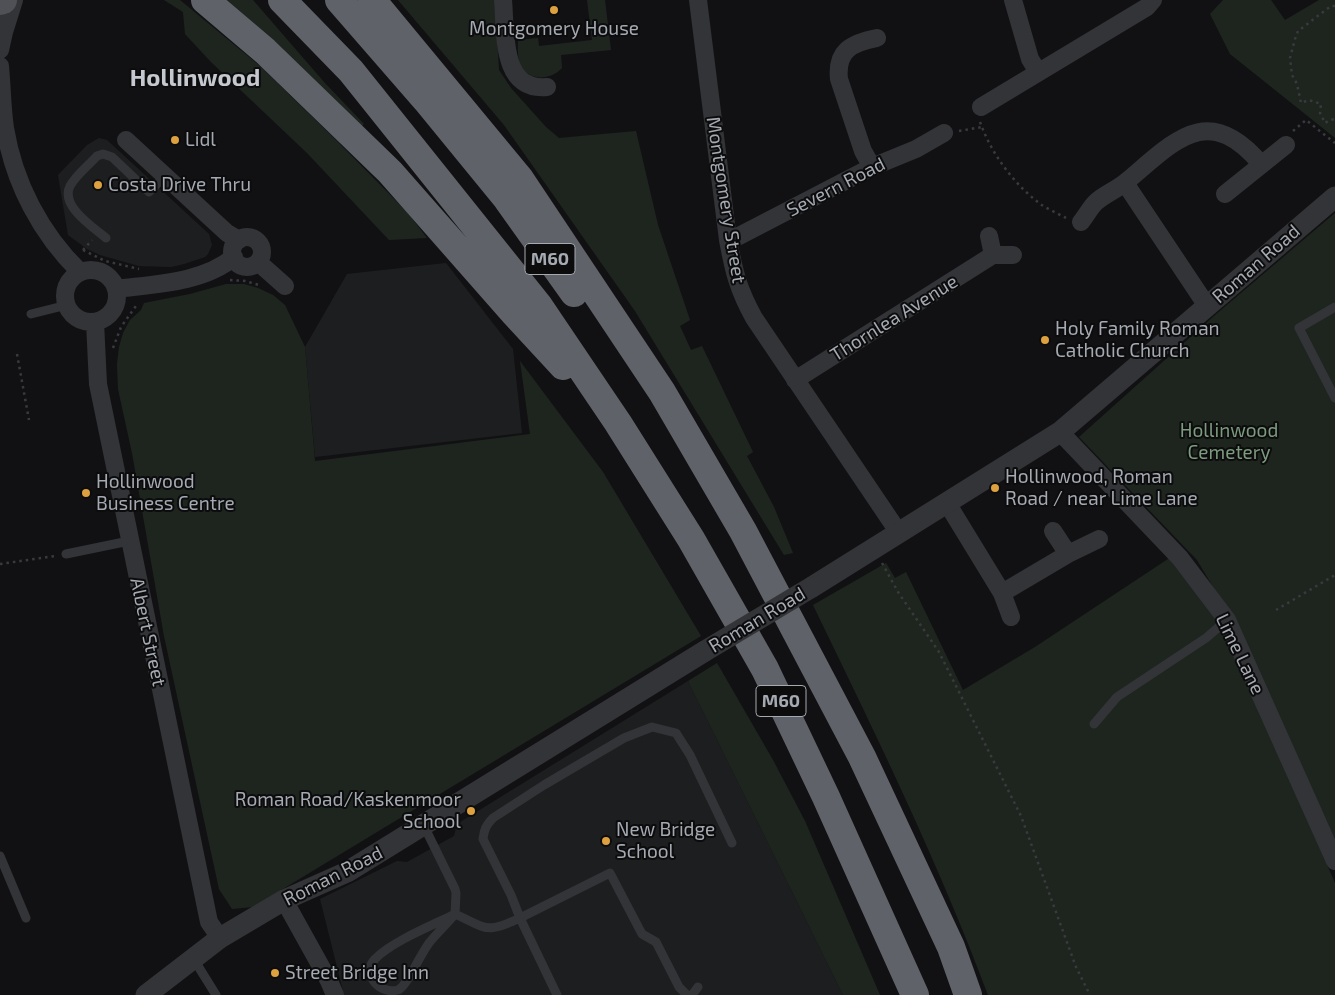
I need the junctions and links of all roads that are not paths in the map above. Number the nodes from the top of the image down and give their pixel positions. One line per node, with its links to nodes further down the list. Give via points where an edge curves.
1 (14, 0): 11 (street)
2 (205, 0): 44 (highway, M60, via 265,51 390,172 514,313)
3 (282, 0): 44 (highway, M60, via 351,71 539,306)
4 (338, 0): 47 (highway, M60, via 507,199)
5 (372, 0): 47 (highway, M60, via 520,179 662,392)
6 (503, 0): 14 (street, via 510,66 516,76 527,84)
7 (698, 0): 29 (street, Montgomery Street)
8 (1013, 0): 13 (street, via 1030,59)
9 (1153, 0): 13 (street, via 1148,7)
10 (876, 38): 20 (street, via 861,41 846,50 838,67 863,151)
11 (0, 50)
12 (0, 66): 34 (street, via 5,128 27,197 45,231)
13 (1038, 72): 15 (street)
14 (547, 87)
15 (980, 113)
16 (944, 133): 20 (street, Severn Road, via 916,149)
17 (126, 140): 21 (street)
18 (1286, 140): 19 (street)
19 (1261, 164): 22 (street, via 1250,150 1228,135 1199,131 1172,143); 23 (street)
20 (872, 167): 29 (street, Severn Road)
21 (165, 176): 27 (lane, via 149,192 112,158 103,154 97,156 71,185 68,198 74,210); 28 (street, via 227,233)
22 (1124, 183): 25 (street, via 1089,197); 38 (street)
23 (1225, 194)
24 (1335, 198): 38 (street, Roman Road)
25 (1082, 222)
26 (990, 236): 30 (street)
27 (106, 238)
28 (239, 240): 32 (street, via 233,248); 33 (street, via 248,237 257,241 262,253)
29 (728, 240): 42 (street, Montgomery Street, via 741,294)
30 (993, 255): 31 (street); 42 (street, Thornlea Avenue)
31 (1013, 255)
32 (234, 257): 33 (street, via 244,266); 36 (street, via 194,277)
33 (258, 262): 35 (street)
34 (80, 272): 36 (street, via 93,270 105,274); 37 (street, via 66,290)
35 (285, 286)
36 (116, 289): 41 (street, via 114,309)
37 (67, 305): 40 (lane); 41 (street, via 76,317)
38 (1207, 306): 45 (street, Roman Road)
39 (1335, 307): 43 (lane, via 1299,328)
40 (31, 314)
41 (94, 322): 51 (street, Albert Street, via 98,384)
42 (795, 380): 49 (street, Montgomery Street)
43 (1335, 398)
44 (618, 423): 76 (highway, M60, via 691,539 765,669)
45 (1060, 432): 46 (street, Roman Road); 56 (street, Lime Lane, via 1180,558)
46 (947, 502): 49 (street, Roman Road); 54 (street)
47 (743, 531): 77 (highway, M60, via 862,757 951,947)
48 (1053, 532): 53 (street)
49 (898, 533): 58 (street, Roman Road, bridge)
50 (1099, 538): 53 (street)
51 (130, 541): 52 (lane); 66 (street, Albert Street, via 209,922)
52 (66, 554)
53 (1068, 554): 54 (street)
54 (1002, 593): 55 (street)
55 (1011, 617)
56 (1227, 620): 57 (lane, via 1206,638 1117,697); 61 (street, Lime Lane)
57 (1094, 724)
58 (424, 826): 62 (street, Roman Road, via 348,872); 63 (lane, via 455,888)
59 (732, 843): 65 (lane, via 676,733 652,727 624,738 560,775 487,824 483,839)
60 (1, 861): 64 (lane)
61 (1335, 861)
62 (284, 900): 66 (street, Roman Road); 72 (street)
63 (456, 914): 65 (lane, via 486,929 499,928); 69 (lane, via 429,943); 69 (lane, via 394,945 373,961 370,975 374,985 380,990)
64 (26, 918)
65 (520, 918): 73 (lane); 74 (lane, via 610,873 642,934 656,942)
66 (220, 938): 67 (street, Roman Road)
67 (192, 958): 70 (street, Roman Road); 71 (lane)
68 (698, 987): 75 (lane)
69 (399, 993)
70 (146, 995)
71 (216, 995)
72 (335, 995)
73 (556, 995)
74 (686, 995)
75 (692, 995)
76 (915, 995)
77 (968, 995)

